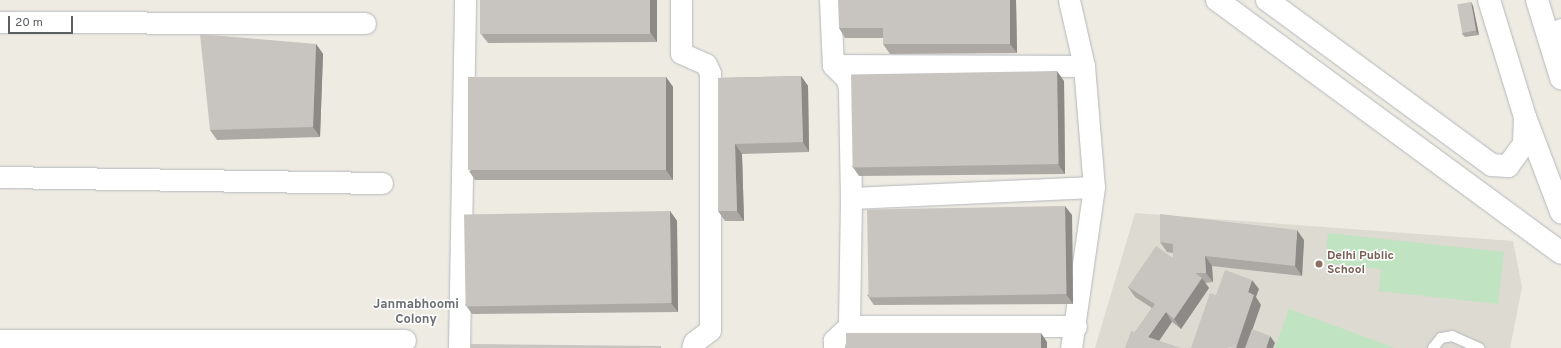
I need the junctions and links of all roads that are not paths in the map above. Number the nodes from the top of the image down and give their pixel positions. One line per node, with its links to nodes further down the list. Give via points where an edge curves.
1 (465, 0): 26 (street)
2 (680, 0): 27 (street, via 681,53 706,64 710,74 710,330 694,342)
3 (830, 0): 12 (street)
4 (1069, 0): 13 (street)
5 (1217, 0): 21 (main road)
6 (1267, 0): 15 (main road, via 1492,165 1508,166 1524,144)
7 (1489, 0): 15 (main road)
8 (1537, 0): 11 (main road)
9 (0, 22): 10 (street)
10 (365, 23)
11 (1554, 32): 14 (main road)
12 (833, 65): 13 (street); 19 (street, via 846,78 849,87)
13 (1084, 66): 18 (street)
14 (1561, 78)
15 (1525, 117): 20 (main road)
16 (0, 177): 17 (street)
17 (382, 183)
18 (1094, 187): 19 (street); 23 (street)
19 (851, 198): 22 (street)
20 (1561, 212)
21 (1561, 253)
22 (849, 326): 23 (street); 28 (street, via 834,340)
23 (1076, 326): 29 (street)
24 (0, 340): 25 (street)
25 (405, 340)
26 (459, 348)
27 (692, 348)
28 (834, 348)
29 (1071, 348)
30 (1433, 348): 31 (lane, via 1441,338 1452,336)
31 (1479, 348)

